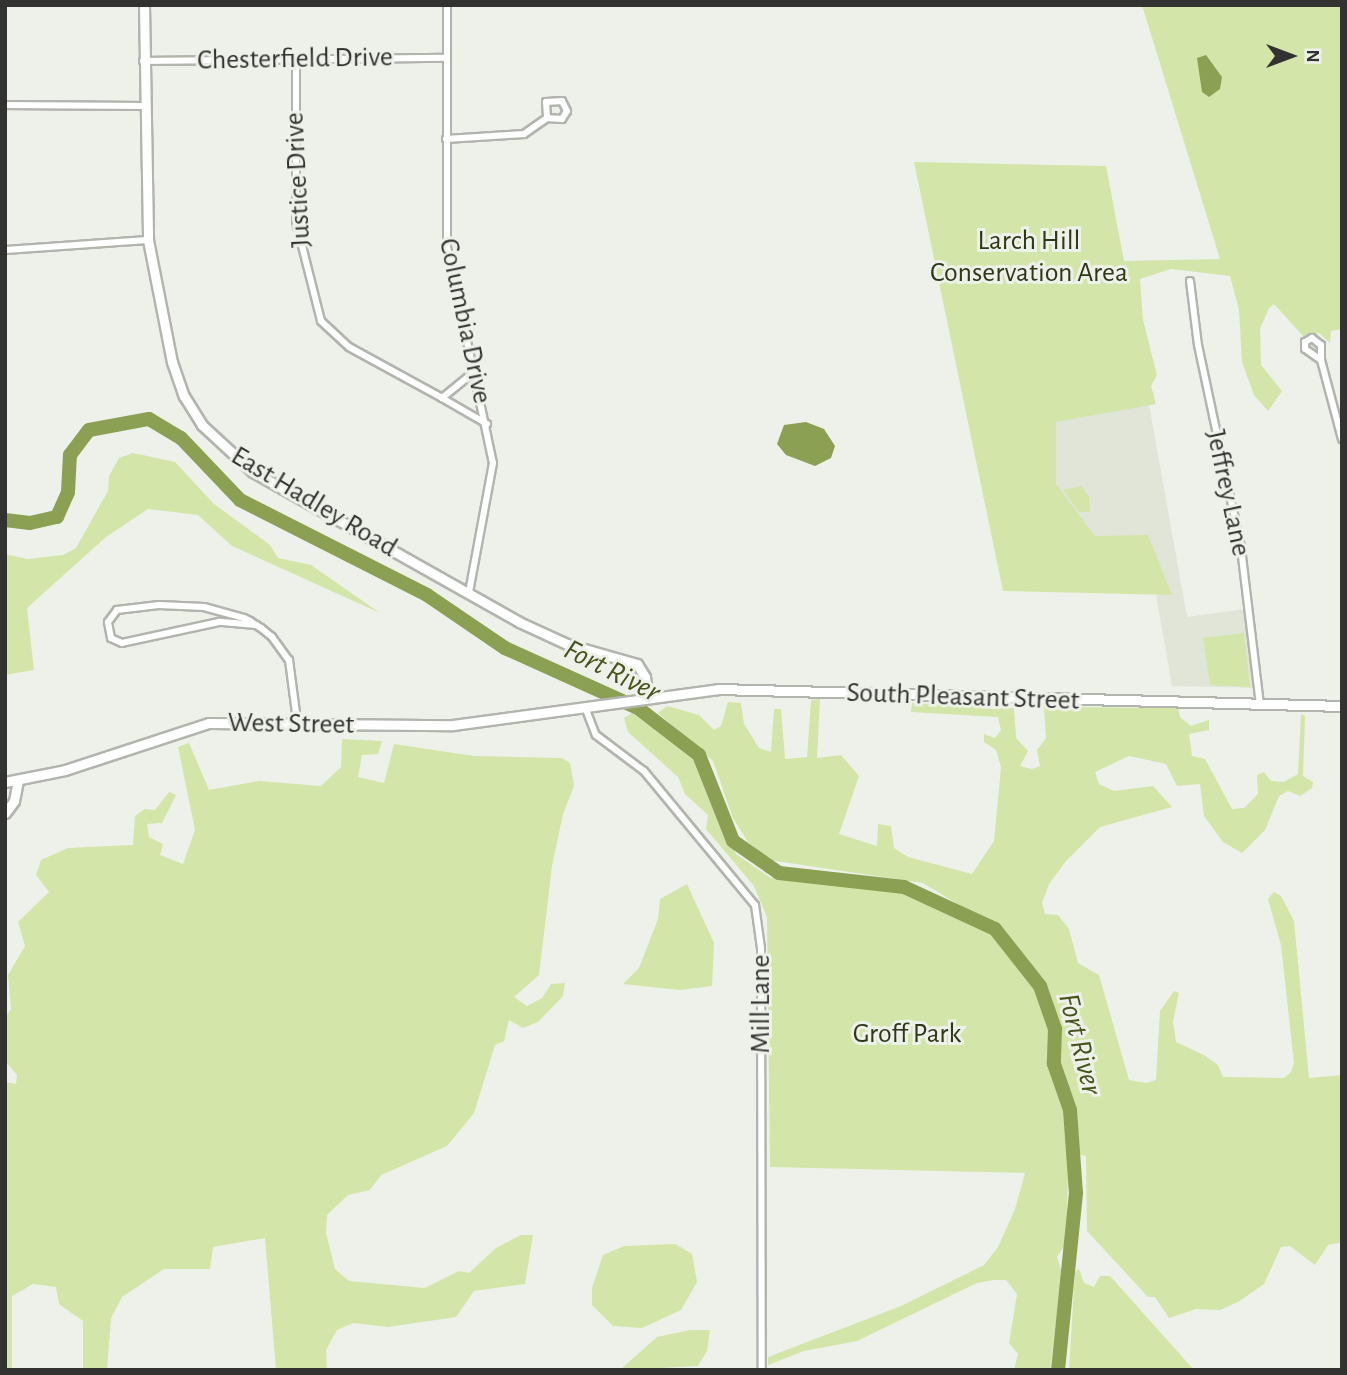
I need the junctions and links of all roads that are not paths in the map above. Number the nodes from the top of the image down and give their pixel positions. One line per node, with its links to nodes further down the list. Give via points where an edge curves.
1 (144, 5): 5 (main road, East Hadley Road)
2 (447, 5): 3 (street, Columbia Drive)
3 (447, 58): 4 (street, Chesterfield Drive); 9 (street, Columbia Drive)
4 (296, 59): 5 (street, Chesterfield Drive); 15 (street, Justice Drive, via 295,216 317,313 327,330 349,347)
5 (143, 61): 7 (main road, East Hadley Road)
6 (5, 104): 7 (street)
7 (143, 106): 10 (main road, East Hadley Road)
8 (547, 118): 9 (street, via 533,131 508,138)
9 (446, 139): 14 (street, Columbia Drive, via 447,252)
10 (148, 240): 11 (street); 18 (main road, East Hadley Road, via 178,381 193,411 219,445 260,477)
11 (5, 250)
12 (1190, 281): 21 (street, Jeffrey Lane, via 1198,345 1239,538)
13 (1321, 360): 17 (street)
14 (474, 372): 15 (street); 16 (street, Columbia Drive)
15 (442, 398): 16 (street, Justice Drive)
16 (487, 424): 18 (street, Columbia Drive, via 492,470)
17 (1342, 439)
18 (469, 593): 20 (main road, East Hadley Road, via 548,636 634,663 644,673)
19 (256, 625): 19 (street, via 225,610 174,604 123,608 108,622 110,637 122,643 219,622); 24 (street, via 289,660)
20 (643, 698): 21 (main road, South Pleasant Street, via 754,688); 23 (main road, South Pleasant Street)
21 (1260, 705): 22 (main road, South Pleasant Street)
22 (1342, 706)
23 (585, 707): 24 (main road, West Street, via 441,726); 28 (street, Mill Lane, via 596,735 644,771 755,905 761,948)
24 (297, 721): 25 (main road, West Street, via 201,724 65,770)
25 (18, 780): 26 (main road, West Street); 27 (main road, via 14,802)
26 (5, 782)
27 (5, 813)
28 (762, 1370)

